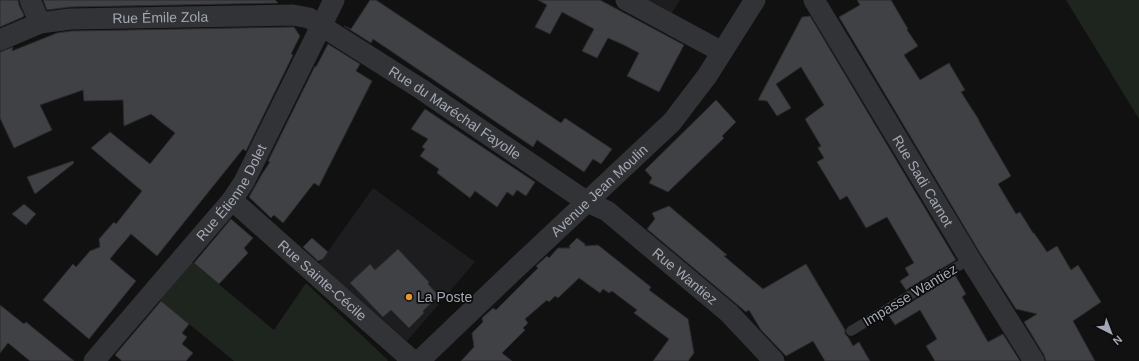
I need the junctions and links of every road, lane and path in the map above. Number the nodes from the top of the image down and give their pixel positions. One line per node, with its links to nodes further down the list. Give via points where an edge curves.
1 (30, 0): 6 (street)
2 (334, 0): 7 (street, Rue Étienne Dolet)
3 (626, 0): 9 (street)
4 (755, 0): 9 (street, Avenue Jean Moulin)
5 (814, 0): 12 (street, Rue Sadi Carnot)
6 (40, 23): 7 (street, Rue Émile Zola, via 70,19 292,15 309,18); 8 (street, Rue Émile Zola)
7 (321, 26): 10 (street, Rue Étienne Dolet, via 244,182); 11 (street, Rue du Maréchal Fayolle, via 421,89)
8 (0, 40)
9 (722, 52): 11 (street, Avenue Jean Moulin, via 672,122)
10 (232, 200): 14 (street, Rue Étienne Dolet); 15 (street, Rue Sainte-Cécile)
11 (587, 202): 16 (street, Avenue Jean Moulin); 17 (street, Rue Wantiez, via 607,211 729,313)
12 (970, 259): 13 (lane, Impasse Wantiez); 18 (street, Rue Sadi Carnot)
13 (851, 331)
14 (94, 361)
15 (413, 361)
16 (419, 361)
17 (774, 361)
18 (1034, 361)

